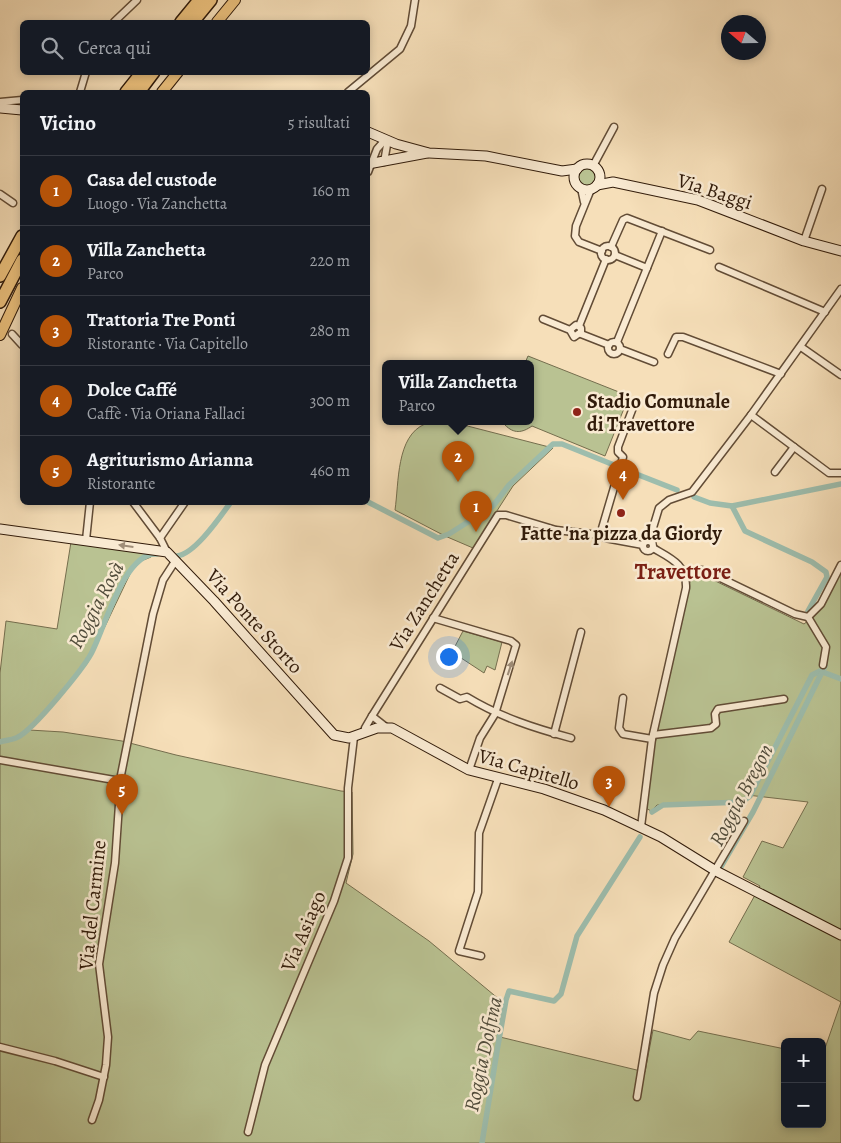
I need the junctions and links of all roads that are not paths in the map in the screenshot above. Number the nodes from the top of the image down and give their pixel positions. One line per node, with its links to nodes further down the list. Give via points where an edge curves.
1 (137, 0): 6 (street)
2 (199, 0): 7 (highway)
3 (211, 0): 8 (highway)
4 (235, 0): 9 (main road)
5 (415, 0): 10 (street, via 411,26 400,49)
6 (116, 20)
7 (183, 20)
8 (195, 20)
9 (220, 20)
10 (370, 74)
11 (85, 75): 16 (street)
12 (140, 75): 17 (highway)
13 (152, 75): 18 (highway)
14 (176, 75): 19 (main road)
15 (369, 75): 20 (street)
16 (81, 90)
17 (128, 90)
18 (140, 90)
19 (164, 90)
20 (350, 90)
21 (20, 100): 22 (street)
22 (0, 102)
23 (0, 108): 24 (street)
24 (20, 110)
25 (614, 127): 32 (street)
26 (370, 133): 27 (street)
27 (384, 140): 28 (street); 29 (street, via 387,145); 30 (street)
28 (429, 153): 29 (street); 34 (street, via 486,156)
29 (384, 162): 31 (street)
30 (370, 163)
31 (370, 166)
32 (593, 166): 33 (street, via 586,164); 35 (street, Via Baggi)
33 (576, 169): 34 (street); 36 (street)
34 (562, 172): 36 (street)
35 (600, 174): 37 (street, Via Baggi); 38 (street)
36 (574, 179): 39 (street)
37 (613, 182): 38 (street, Via Baggi); 46 (street, Via Baggi, via 698,200)
38 (594, 187): 39 (street, Via Baggi); 43 (street)
39 (581, 188): 43 (street)
40 (822, 189): 46 (street)
41 (0, 194): 42 (street)
42 (13, 203)
43 (584, 203): 49 (street, via 575,236 579,242)
44 (662, 231): 47 (street, via 625,218); 48 (street); 55 (street)
45 (20, 240): 56 (highway)
46 (804, 241): 50 (street, Via Baggi)
47 (612, 247): 49 (street, via 606,246); 51 (street)
48 (710, 250)
49 (602, 251): 52 (street)
50 (841, 251)
51 (614, 255): 52 (street); 55 (street)
52 (606, 259): 62 (street)
53 (20, 264): 59 (highway)
54 (719, 267): 60 (street)
55 (647, 268): 67 (street)
56 (0, 276)
57 (841, 289): 60 (street)
58 (20, 292): 66 (main road)
59 (0, 302)
60 (825, 312): 70 (street)
61 (543, 319): 63 (street)
62 (579, 326): 63 (street, via 574,325); 65 (street)
63 (570, 330): 65 (street, via 574,337)
64 (12, 334): 68 (street)
65 (581, 334): 69 (street)
66 (0, 335)
67 (617, 342): 69 (street); 71 (street)
68 (20, 343)
69 (609, 345): 71 (street, via 612,353)
70 (801, 347): 74 (street); 75 (street)
71 (620, 349): 73 (street)
72 (668, 354): 74 (street, via 676,337 683,337)
73 (654, 362)
74 (781, 374): 77 (street)
75 (841, 375)
76 (634, 405): 85 (street, via 618,446 623,457)
77 (751, 415): 78 (street); 88 (street, via 692,492 659,508)
78 (794, 447): 79 (street); 80 (street, via 830,473)
79 (775, 472)
80 (841, 473)
81 (90, 505): 87 (street)
82 (135, 505): 86 (street, Via Ponte Storto)
83 (182, 505): 86 (street)
84 (0, 530): 87 (street)
85 (600, 535): 88 (street, Via Zanchetta); 94 (street, Via Zanchetta, via 556,530 498,515)
86 (160, 538): 89 (street, Via Ponte Storto)
87 (86, 540): 89 (street, one-way to 87)
88 (646, 543): 92 (street, via 675,560)
89 (167, 552): 90 (street, Via Ponte Storto)
90 (176, 560): 105 (street, Via Ponte Storto, via 327,729 344,738); 111 (street, Via del Carmine, via 163,580 153,614)
91 (841, 565): 93 (street, via 821,604)
92 (684, 574): 93 (street, via 706,571 795,614); 106 (street, via 686,588)
93 (808, 617): 96 (street, via 826,647)
94 (433, 618): 100 (street, one-way to 94, via 516,645); 101 (street, Via Zanchetta)
95 (581, 632): 104 (street)
96 (823, 665)
97 (440, 688): 100 (street)
98 (623, 698): 106 (street, via 619,728 623,734)
99 (784, 700): 106 (street, via 718,709 716,724 710,728)
100 (495, 714): 104 (street); 109 (street, via 480,738)
101 (372, 716): 102 (street, Via Capitello); 103 (street, Via Zanchetta)
102 (386, 727): 103 (street); 109 (street, Via Capitello, via 397,729)
103 (366, 731): 105 (street)
104 (554, 734): 107 (street)
105 (354, 737): 121 (street, Via Asiago, via 348,788 348,858 334,900 264,1065)
106 (653, 737): 113 (street)
107 (571, 738)
108 (0, 760): 111 (street)
109 (468, 770): 110 (street, Via Capitello)
110 (498, 778): 113 (street, Via Capitello, via 574,799); 116 (street, via 479,833 478,892 459,951)
111 (120, 781): 118 (street, Via del Carmine, via 115,863 99,964 108,1037)
112 (744, 821): 114 (street)
113 (641, 828): 114 (street, Via Capitello)
114 (716, 871): 115 (street, Via Capitello); 119 (street, via 675,938 663,965 654,993)
115 (841, 936)
116 (481, 956)
117 (0, 1048): 118 (street)
118 (104, 1077): 120 (street, Via del Carmine)
119 (637, 1097)
120 (92, 1120)
121 (248, 1132)

